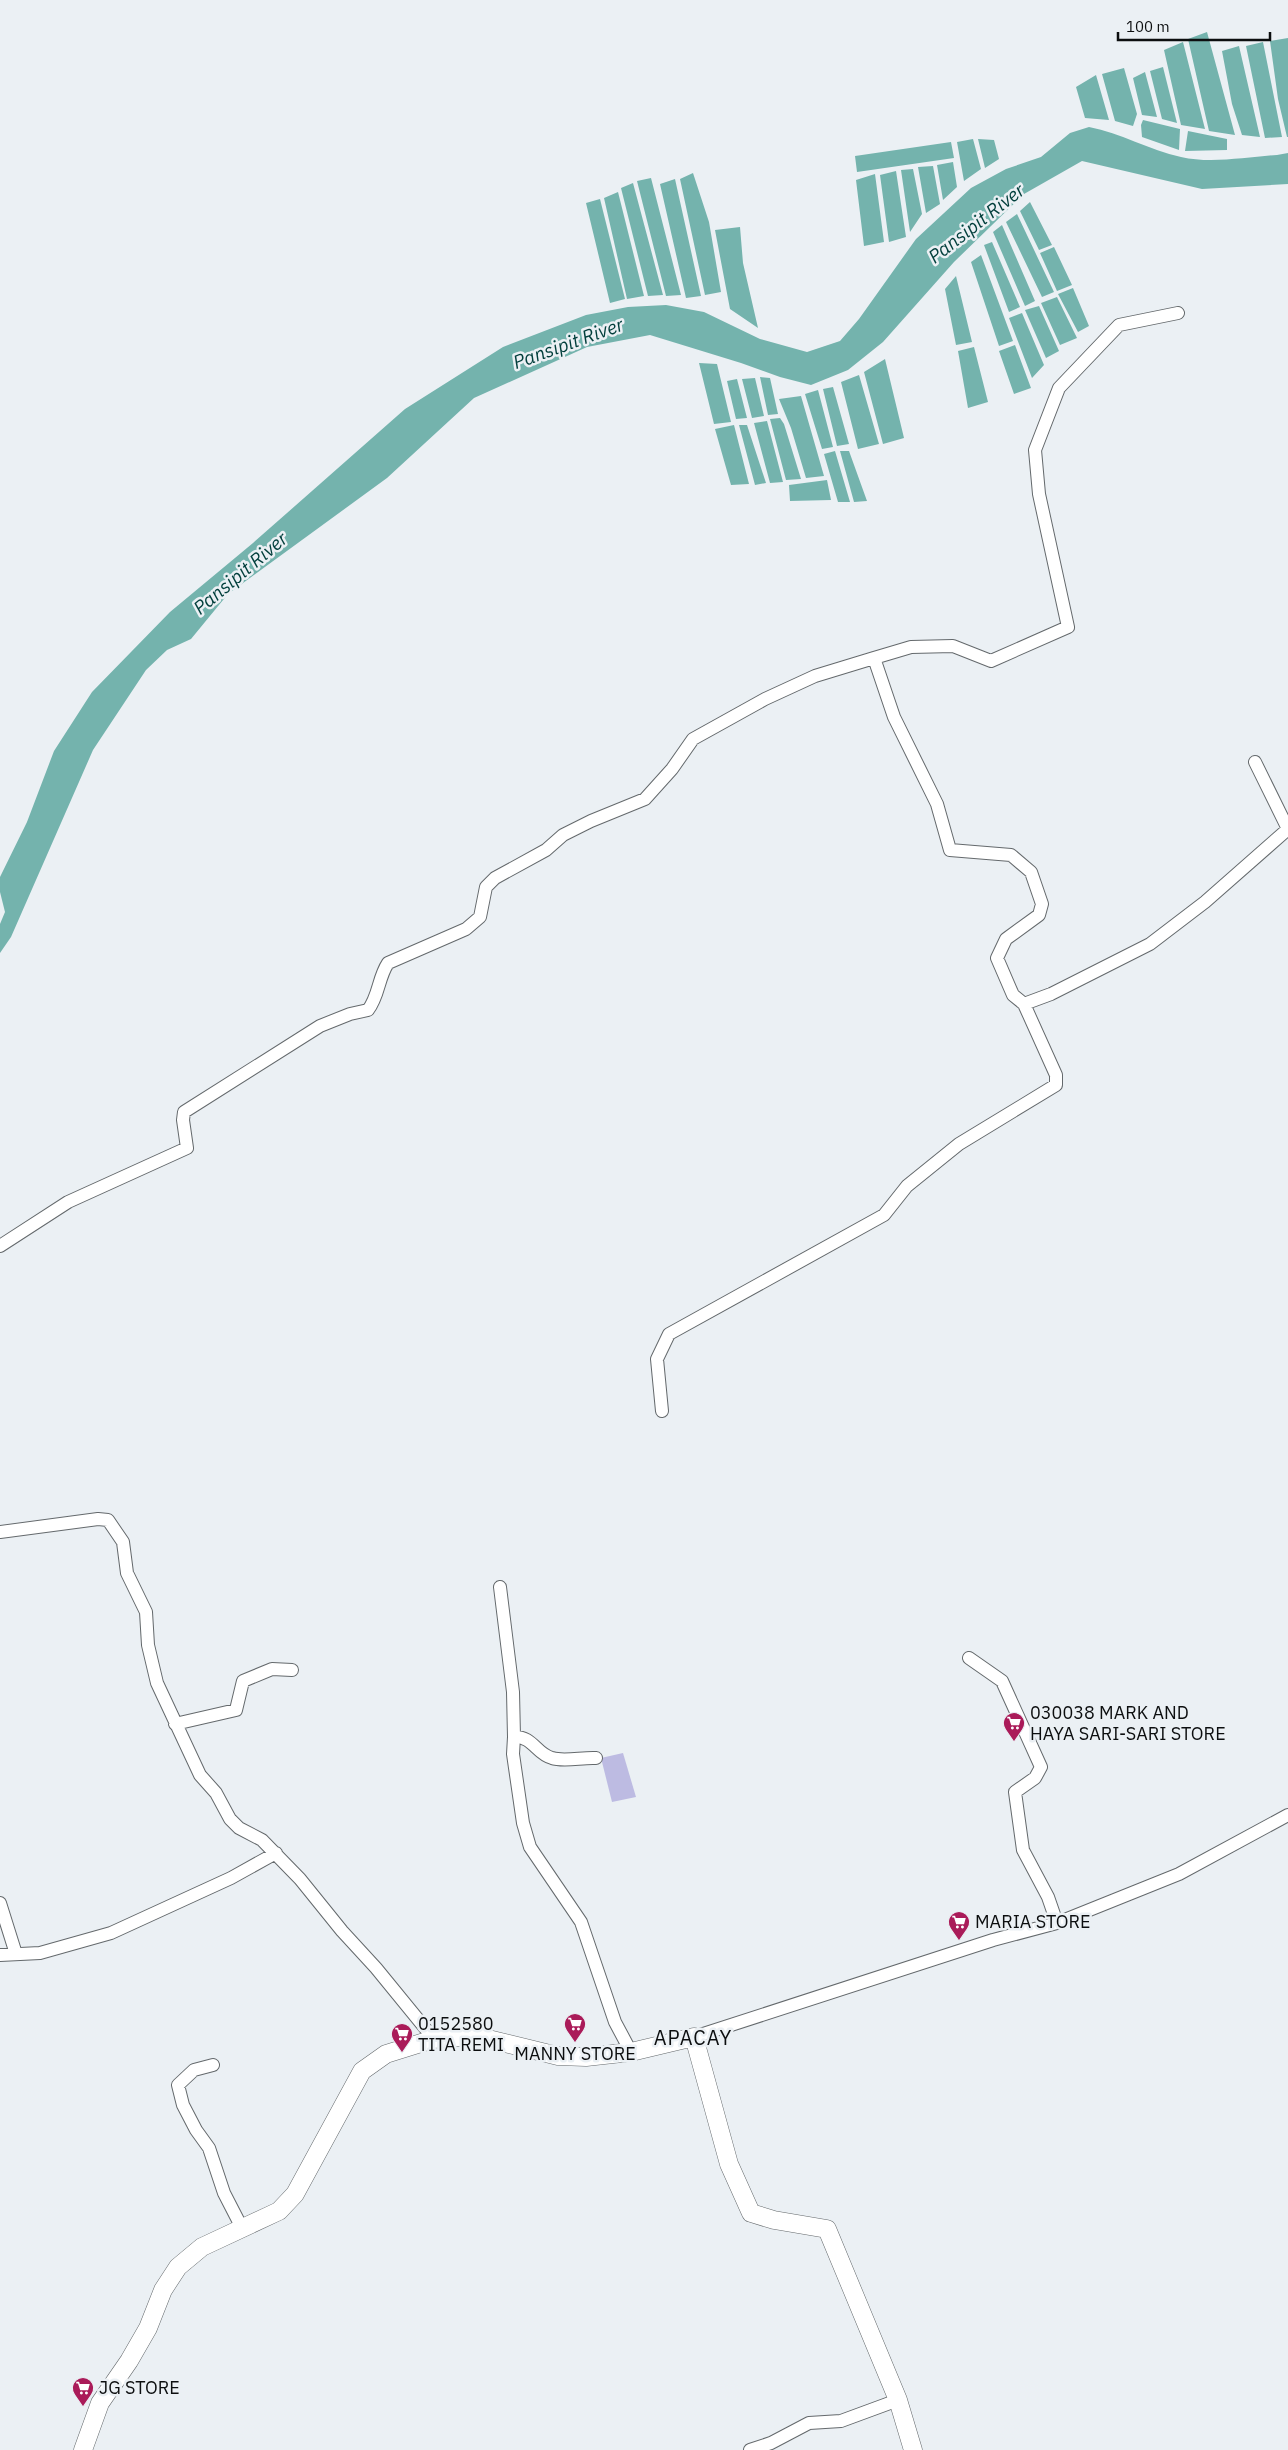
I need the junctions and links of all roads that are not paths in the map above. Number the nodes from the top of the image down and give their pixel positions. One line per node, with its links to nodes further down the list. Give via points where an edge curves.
1 (1178, 313): 2 (street, via 1119,325 1059,388 1035,450 1039,494 1068,627 991,661 953,646 911,647)
2 (874, 658): 5 (street, via 894,717 937,804 950,850 1011,855 1031,872 1042,904 1040,915 1006,939 997,958 1013,995); 6 (street, via 815,676 694,739 645,799 563,835 546,850 495,878 486,887 480,917 466,928 388,963 382,972 375,1002 368,1010 320,1026 184,1112 187,1148 68,1202)
3 (1255, 762): 4 (street)
4 (1288, 829): 5 (street, via 1205,902 1150,944 1051,994)
5 (1024, 1004): 7 (street, via 1056,1075 1056,1085 959,1144 907,1186 884,1214 670,1334 657,1359)
6 (0, 1246)
7 (662, 1411)
8 (0, 1532): 12 (street, via 98,1519 112,1524 123,1542 127,1574 146,1612 148,1645 158,1683)
9 (500, 1587): 13 (street, via 513,1692)
10 (969, 1658): 18 (street, via 1002,1681 1041,1767 1034,1778 1014,1792 1024,1850 1048,1897)
11 (292, 1670): 12 (street, via 272,1669 243,1681 236,1710)
12 (175, 1724): 16 (street, via 200,1775 216,1793 230,1820)
13 (514, 1737): 14 (street, via 531,1741 552,1759); 23 (street, via 513,1754 523,1823 530,1847 581,1922 614,2022)
14 (596, 1758)
15 (1288, 1815): 18 (street, via 1179,1874)
16 (276, 1853): 20 (street, via 231,1878 111,1933 40,1954); 22 (street)
17 (0, 1903): 20 (street)
18 (1057, 1923): 21 (street, via 993,1940)
19 (0, 1954): 20 (street)
20 (16, 1954)
21 (694, 2037): 23 (street); 26 (street, via 729,2164 751,2213 827,2229)
22 (434, 2038): 23 (street, via 484,2038 558,2056 586,2057); 25 (street, via 386,2054 362,2071 296,2194 279,2211)
23 (631, 2052)
24 (213, 2065): 25 (street, via 194,2070 178,2086 183,2106 209,2148 224,2193)
25 (242, 2228): 27 (street, via 202,2247 178,2267 163,2290 134,2353 100,2403)
26 (898, 2400): 28 (street, via 841,2421 809,2423); 29 (street)
27 (83, 2450)
28 (750, 2450)
29 (913, 2450)

